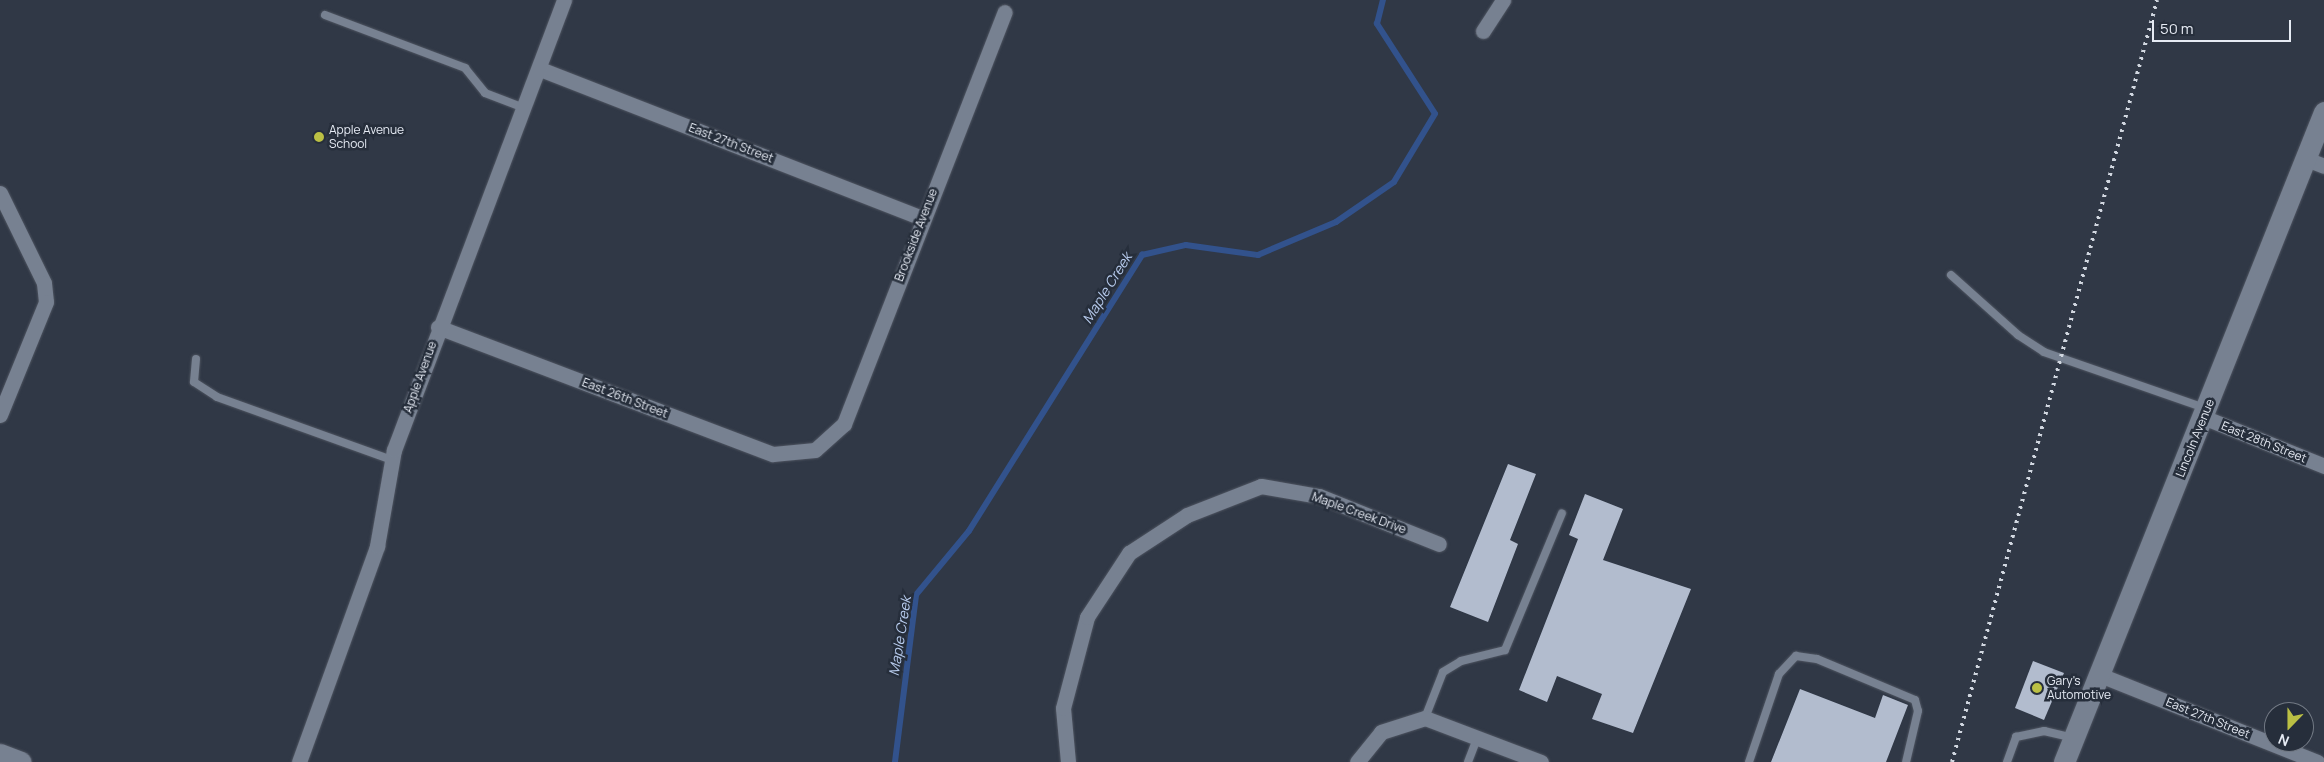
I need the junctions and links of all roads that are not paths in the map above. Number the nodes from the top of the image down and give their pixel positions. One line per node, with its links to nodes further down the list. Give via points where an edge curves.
1 (564, 0): 6 (street, Apple Avenue)
2 (1503, 0): 5 (street)
3 (1005, 12): 11 (street, Brookside Avenue)
4 (326, 14): 7 (lane, via 466,68 485,93)
5 (1483, 31)
6 (540, 68): 7 (street, Apple Avenue); 11 (street, East 27th Street)
7 (524, 108): 13 (street, Apple Avenue)
8 (2324, 112): 9 (street, Lincoln Avenue)
9 (2315, 162): 15 (street, Lincoln Avenue)
10 (0, 193): 16 (street, via 44,283 46,302)
11 (922, 218): 17 (street, Brookside Avenue, via 844,424)
12 (1951, 275): 15 (lane, via 2018,335 2044,352)
13 (438, 327): 17 (street, East 26th Street, via 773,454); 18 (street, Apple Avenue)
14 (196, 359): 18 (lane, via 194,382 217,397)
15 (2205, 413): 19 (street, East 28th Street); 22 (street, Lincoln Avenue)
16 (0, 415)
17 (815, 450)
18 (392, 460): 28 (street, Apple Avenue, via 377,546)
19 (2324, 466)
20 (1562, 513): 23 (lane, via 1505,650 1461,661 1443,672)
21 (1439, 544): 29 (street, Maple Creek Drive, via 1319,496 1261,486 1187,515 1130,553 1087,617 1063,708)
22 (2100, 675): 24 (street, Lincoln Avenue); 37 (street, East 27th Street)
23 (1425, 718): 25 (street); 30 (street, via 1381,732)
24 (2074, 737): 35 (lane, via 2044,731 2016,737); 36 (street, Lincoln Avenue)
25 (1477, 738): 31 (lane); 32 (street)
26 (0, 754): 27 (street)
27 (21, 762)
28 (299, 762)
29 (1068, 762)
30 (1356, 762)
31 (1468, 762)
32 (1541, 762)
33 (1748, 762): 34 (lane, via 1779,674 1796,656 1817,659 1915,700 1918,711)
34 (1906, 762)
35 (2007, 762)
36 (2064, 762)
37 (2317, 762)

